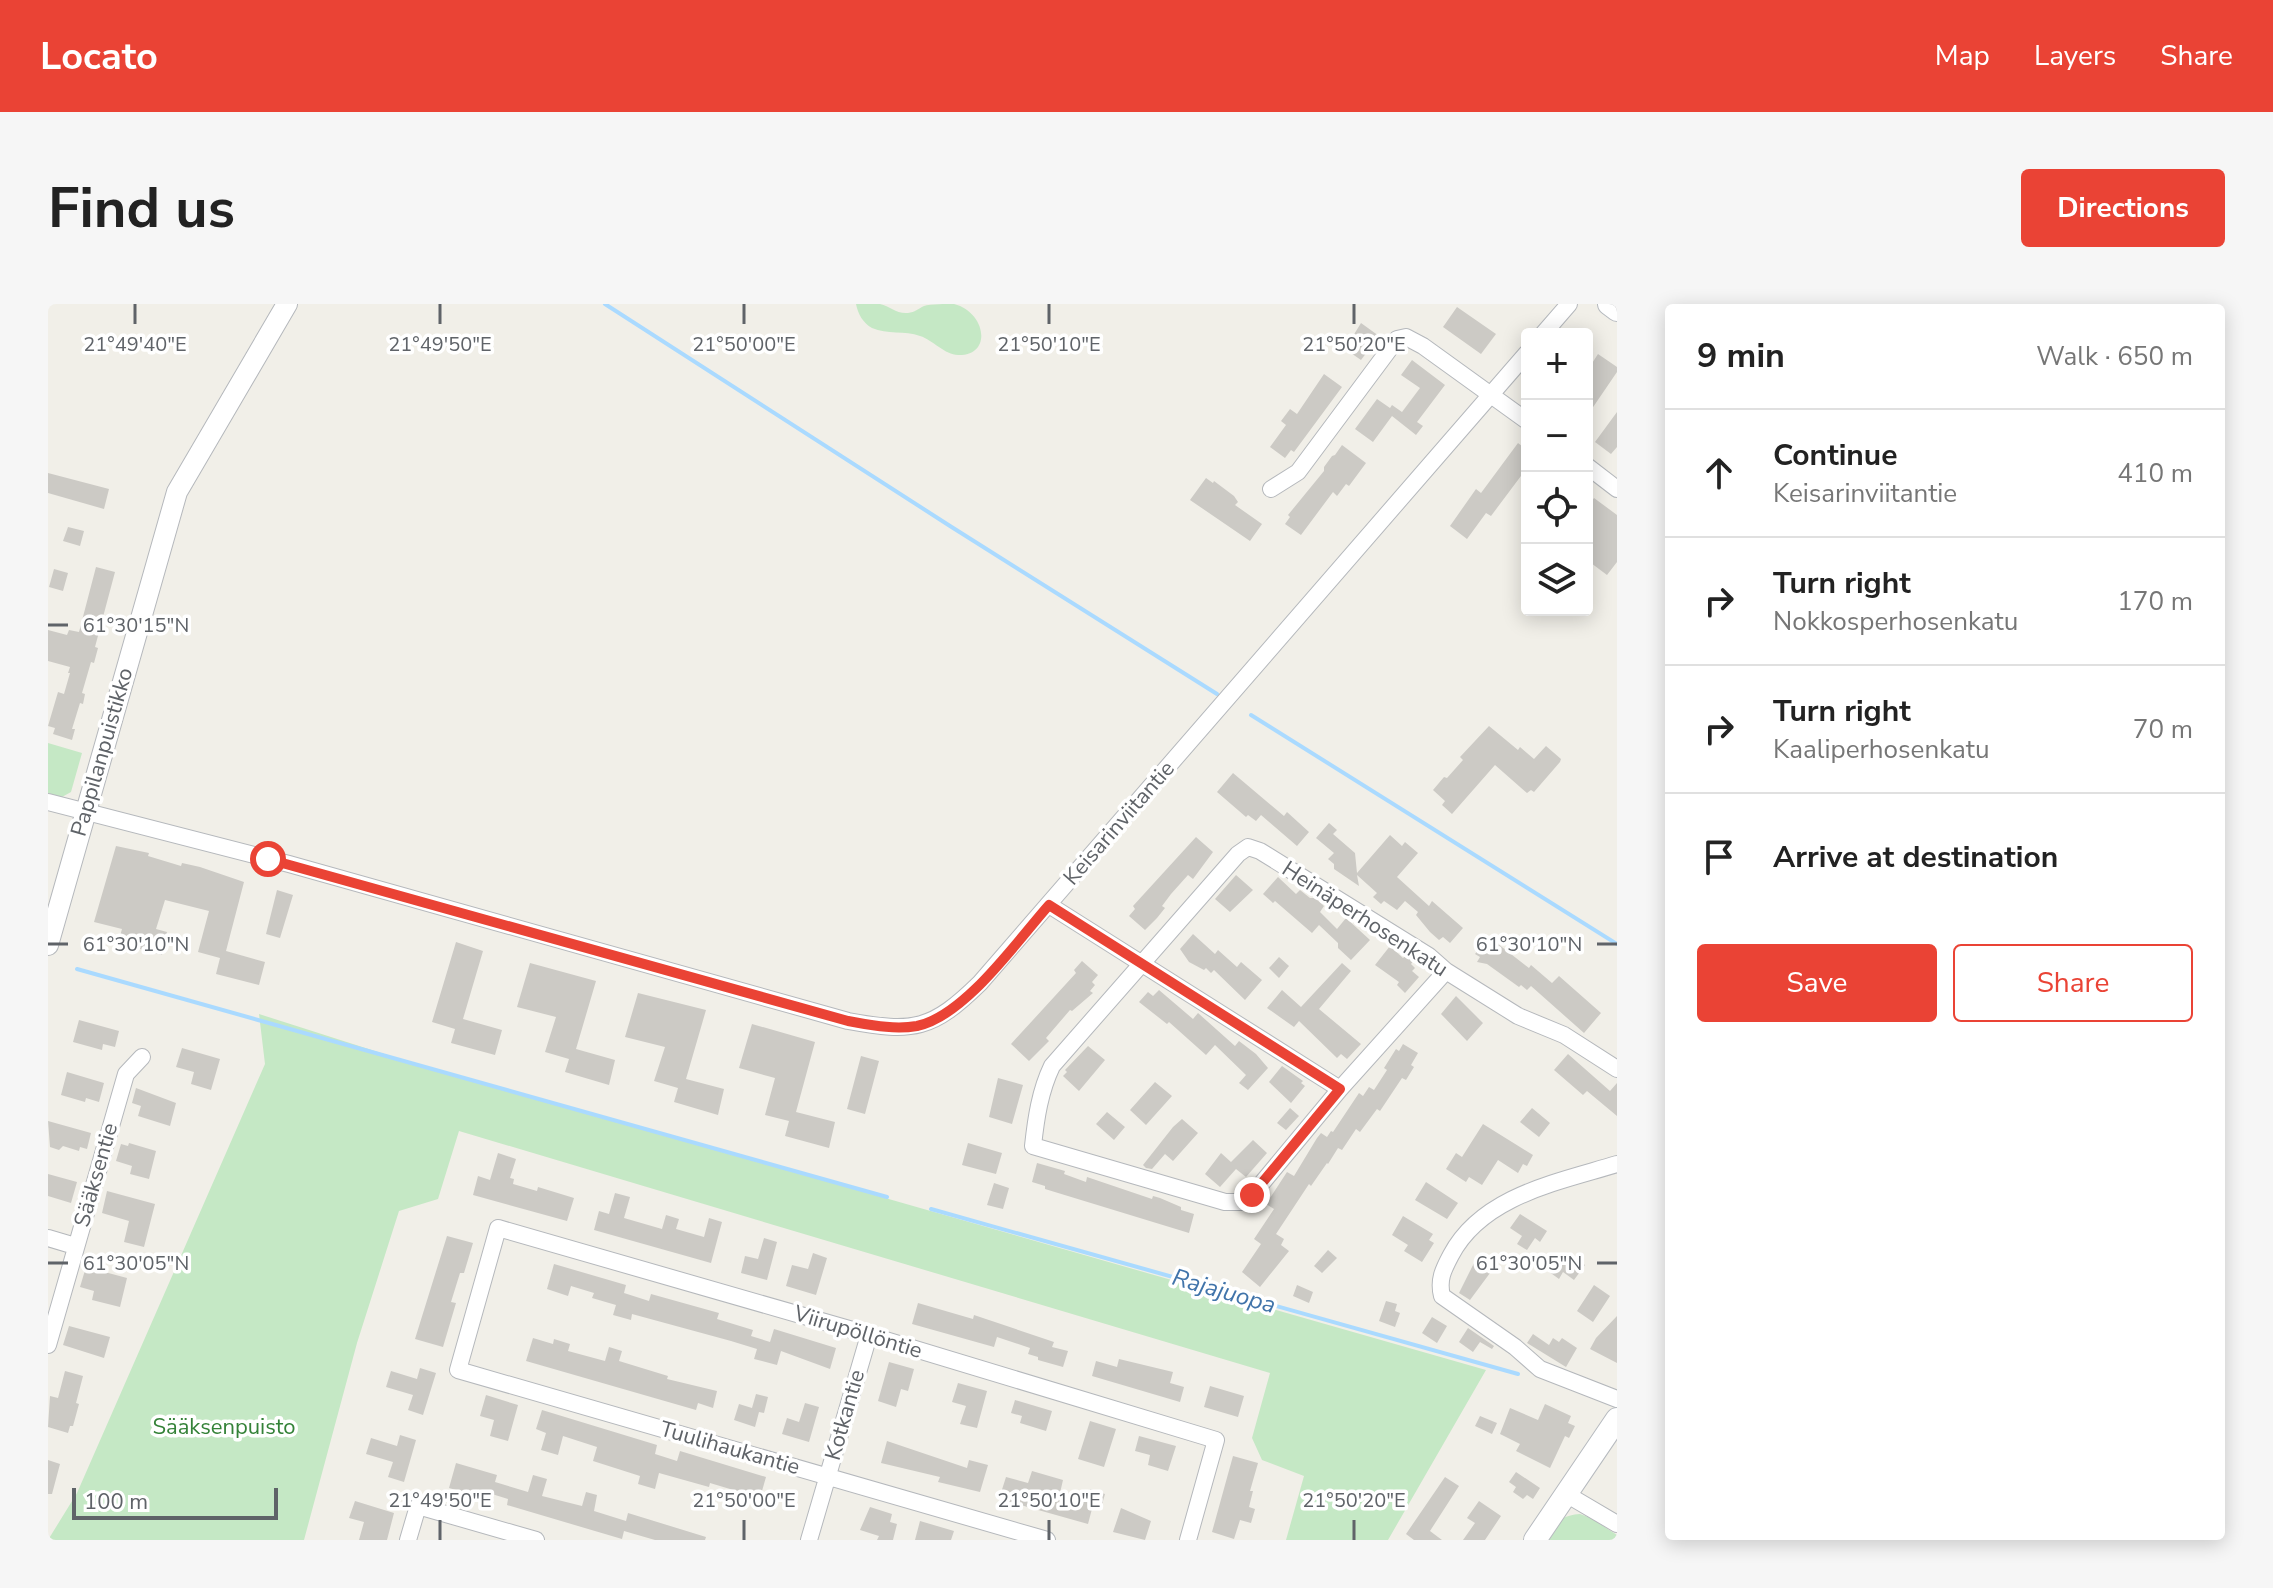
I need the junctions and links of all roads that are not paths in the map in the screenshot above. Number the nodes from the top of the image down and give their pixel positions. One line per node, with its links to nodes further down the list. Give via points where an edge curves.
1 (287, 304): 13 (street, Pappilanpuistikko, via 177,492)
2 (1569, 304): 5 (street)
3 (1609, 304): 4 (main road)
4 (1617, 310)
5 (1548, 328)
6 (1521, 360): 7 (street, Keisarinviitantie)
7 (1491, 395): 8 (street); 10 (street, via 1423,346 1406,337 1397,339 1298,472); 14 (street, Keisarinviitantie)
8 (1521, 417)
9 (1593, 471): 11 (street)
10 (1271, 489)
11 (1617, 489)
12 (48, 802): 13 (street, Keisarinviitantie)
13 (85, 812): 14 (street, Keisarinviitantie, via 884,1027 916,1026 952,1010); 15 (street, Pappilanpuistikko)
14 (1049, 905): 16 (street)
15 (48, 945)
16 (1141, 962): 17 (street, Heinäperhosenkatu, via 1248,847); 20 (street); 20 (street, via 1052,1066 1033,1146 1225,1202 1242,1202)
17 (1446, 971): 19 (street, Heinäperhosenkatu); 20 (street)
18 (142, 1057): 23 (street, Sääksentie, via 126,1074)
19 (1617, 1069)
20 (1340, 1089)
21 (1617, 1164): 27 (street, via 1502,1203 1478,1219 1454,1249 1438,1283 1442,1296 1540,1369)
22 (48, 1238): 23 (street)
23 (75, 1246): 25 (street, Sääksentie)
24 (869, 1335): 26 (street, Viirupöllöntie, via 498,1228); 29 (street, Kotkantie); 36 (street, Viirupöllöntie, via 1216,1440)
25 (48, 1345)
26 (458, 1370): 29 (street, Tuulihaukantie)
27 (1617, 1399)
28 (1617, 1419): 30 (main road)
29 (827, 1476): 34 (street, Kotkantie); 35 (street, Tuulihaukantie)
30 (1566, 1494): 31 (street); 37 (main road)
31 (1617, 1524)
32 (408, 1540): 33 (street, via 418,1506)
33 (536, 1540)
34 (809, 1540)
35 (1047, 1540)
36 (1188, 1540)
37 (1535, 1540)

